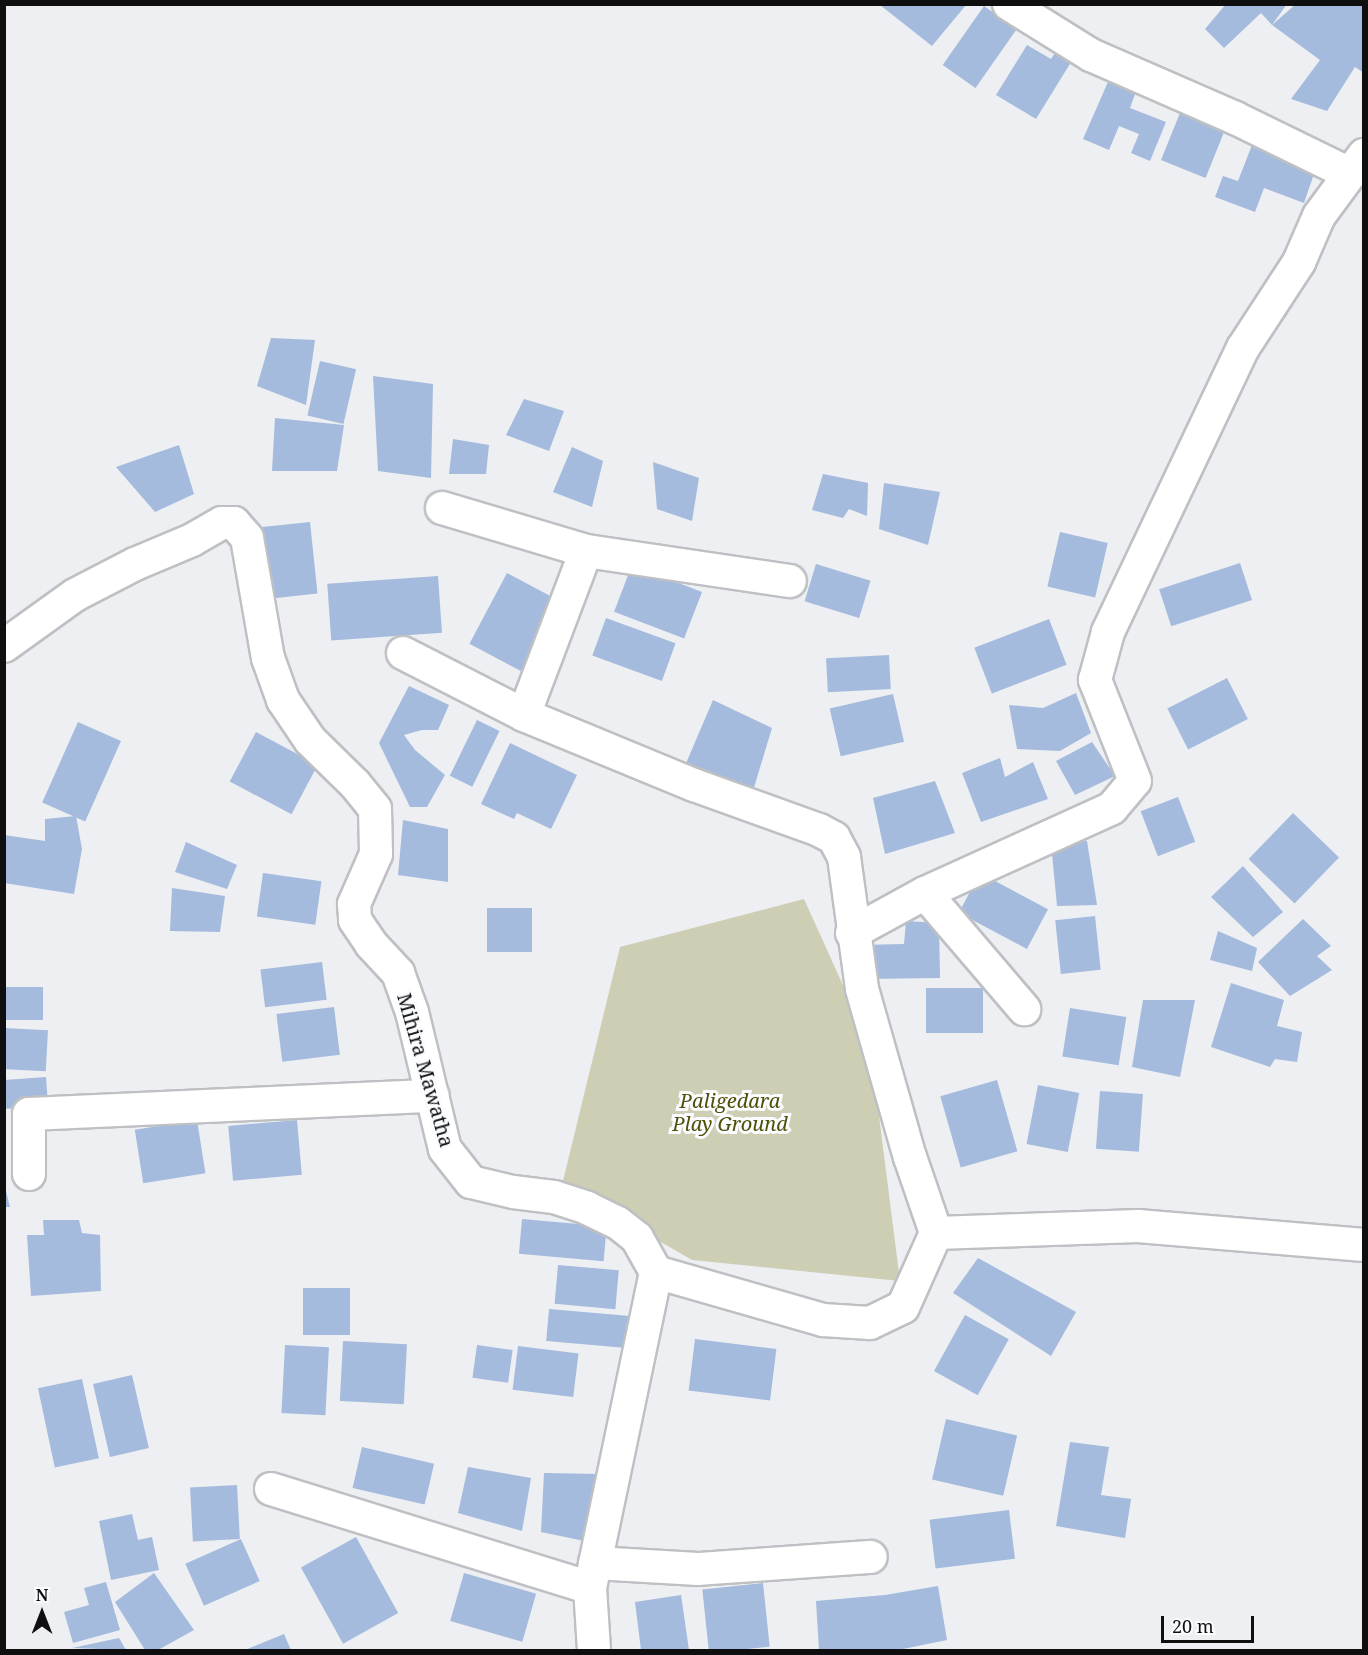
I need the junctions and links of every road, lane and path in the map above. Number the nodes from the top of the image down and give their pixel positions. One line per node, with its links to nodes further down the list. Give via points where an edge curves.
1 (1009, 4): 2 (street, via 1091,55 1235,118)
2 (1357, 164): 9 (street, via 1319,216 1299,262 1242,348 1107,632 1095,680 1135,781 1112,808)
3 (442, 508): 4 (street)
4 (586, 551): 5 (street); 8 (street)
5 (790, 581)
6 (4, 646): 12 (street, Mihira Mawatha, via 75,595 222,523 234,523 247,538 268,658 282,700 310,740 375,809 376,854 354,903 355,920 398,973)
7 (403, 653): 8 (street)
8 (524, 715): 10 (street, via 834,838 844,857)
9 (925, 893): 10 (street); 11 (street)
10 (852, 933): 14 (street, via 862,989)
11 (1023, 1009)
12 (434, 1096): 13 (street, via 29,1114); 16 (street, Mihira Mawatha, via 445,1149 471,1182 554,1197 618,1223 636,1238)
13 (29, 1174)
14 (936, 1233): 15 (street, via 1138,1226); 16 (street, via 903,1307 870,1323 823,1320)
15 (1364, 1245)
16 (656, 1272): 19 (street)
17 (271, 1489): 19 (street)
18 (872, 1557): 19 (street)
19 (592, 1576): 20 (street)
20 (594, 1650)

